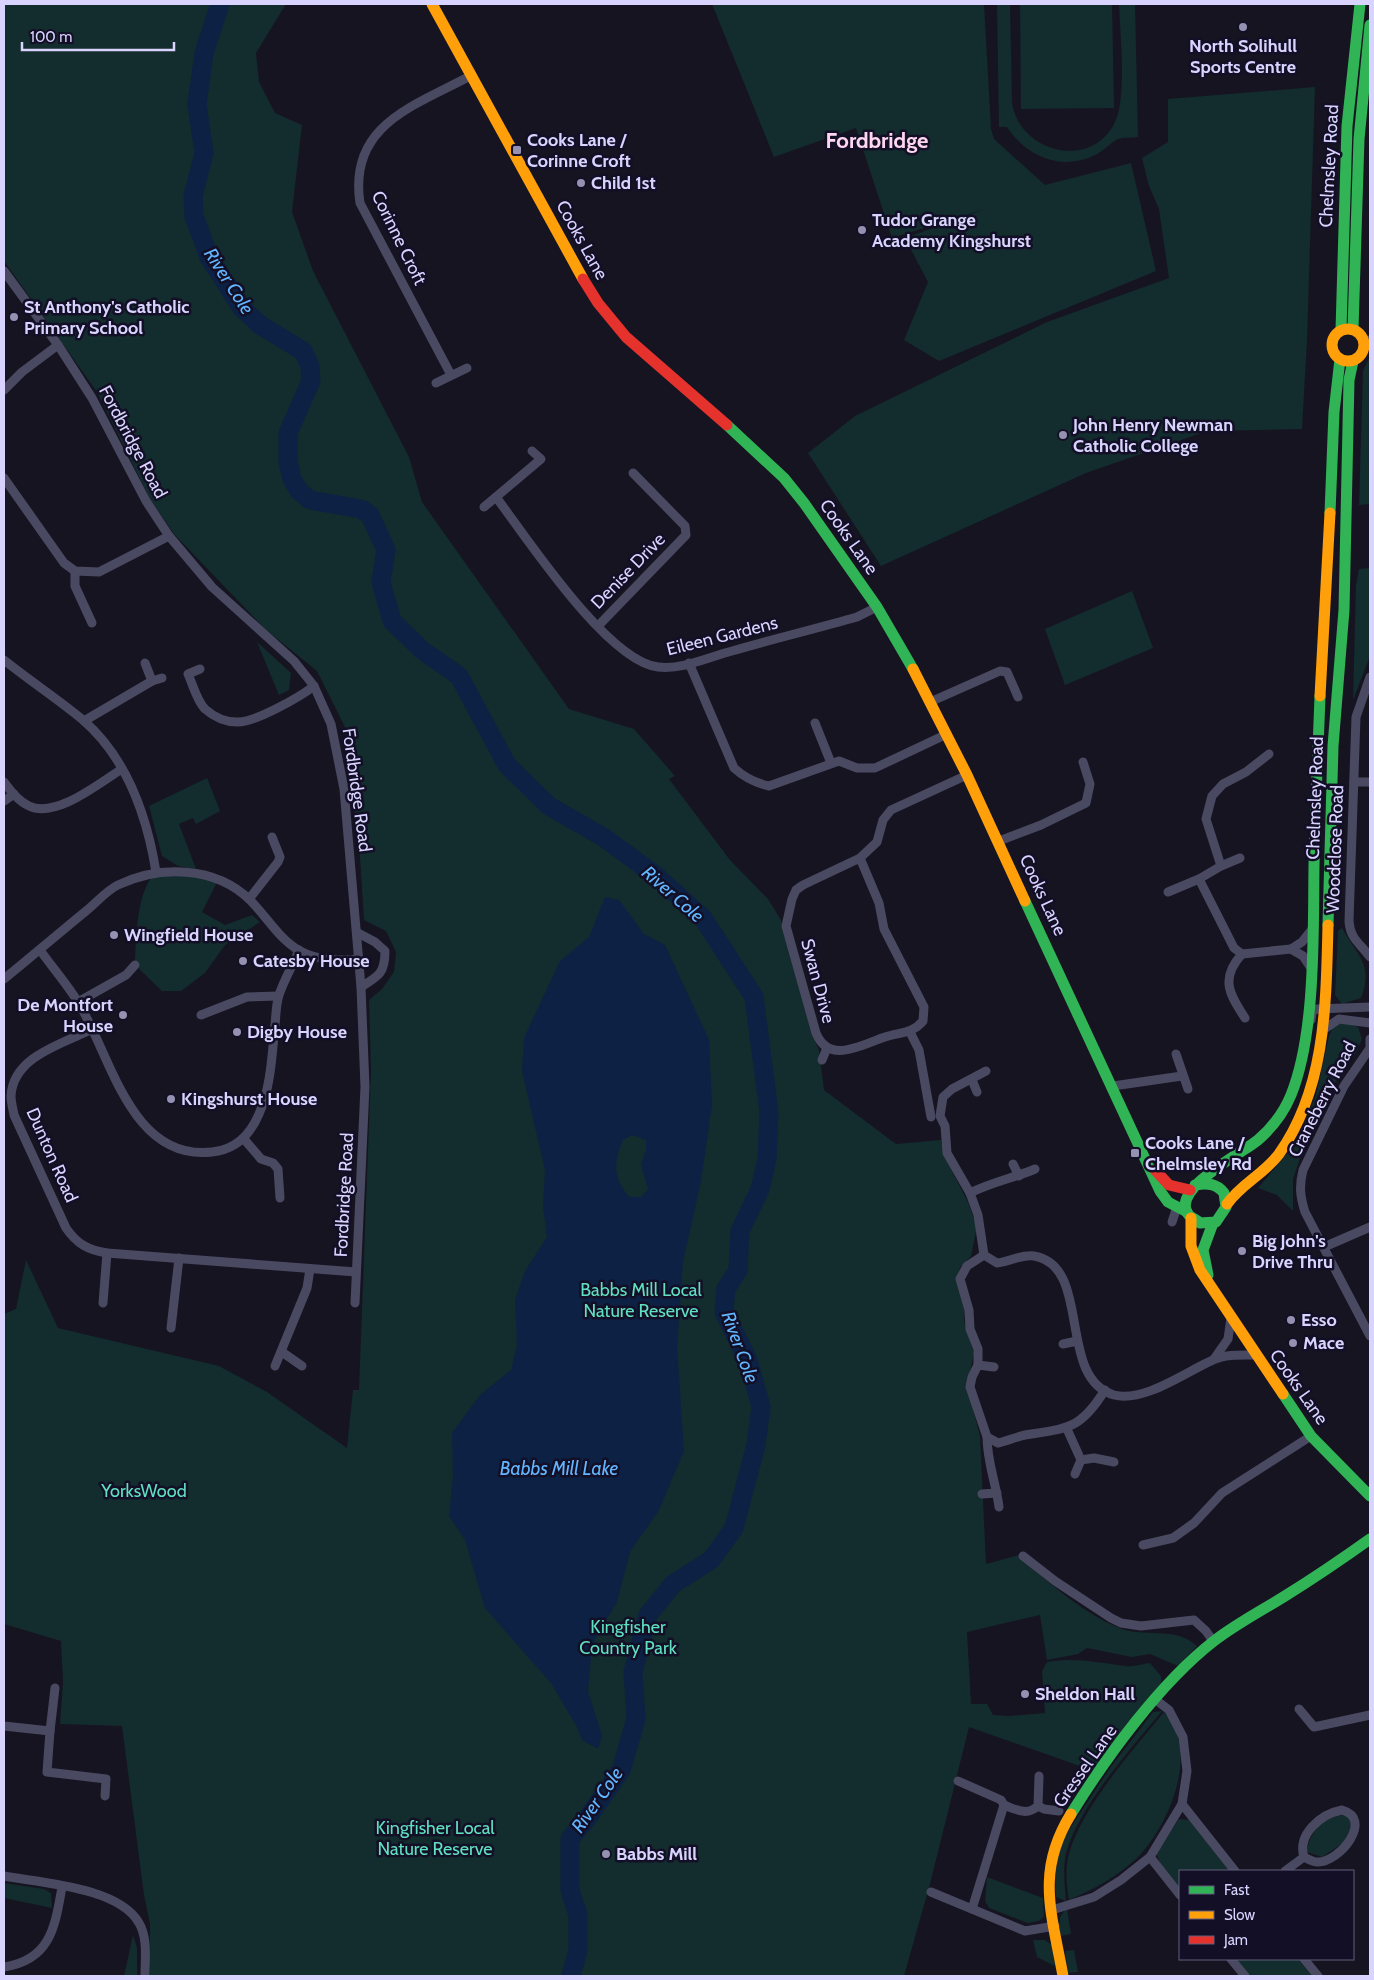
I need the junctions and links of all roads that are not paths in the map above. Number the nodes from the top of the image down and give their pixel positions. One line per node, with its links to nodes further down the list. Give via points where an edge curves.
1 (432, 4): 4 (street, Cooks Lane)
2 (1360, 4): 7 (street, Chelmsley Road, via 1353,45 1348,127)
3 (1370, 32): 6 (street, Chelmsley Road, via 1364,74 1355,222)
4 (472, 74): 13 (street, Corinne Croft, via 393,118 378,132 359,167 357,186 360,203 383,250); 23 (street, Cooks Lane, via 598,303 626,337 752,446 784,478)
5 (4, 271): 9 (street, Fordbridge Road)
6 (1353, 329): 7 (street); 8 (street, Chelmsley Road)
7 (1341, 330): 10 (street, Chelmsley Road, via 1332,344)
8 (1367, 340): 11 (street, Chelmsley Road, via 1364,352)
9 (58, 345): 15 (street); 21 (street, Fordbridge Road, via 92,398 146,501)
10 (1340, 359): 11 (street); 58 (street, Chelmsley Road, via 1334,412)
11 (1353, 361): 73 (street, Chelmsley Road, via 1349,380 1344,610 1333,746)
12 (467, 368): 13 (street)
13 (451, 375): 14 (street)
14 (436, 384)
15 (4, 390)
16 (532, 451): 19 (street, via 541,459)
17 (633, 473): 25 (street, Denise Drive, via 685,526 686,536)
18 (4, 478): 22 (street, via 64,562)
19 (496, 497): 20 (street); 25 (street, Eileen Gardens, via 581,609)
20 (484, 507)
21 (169, 536): 22 (street, via 99,572); 33 (street, Fordbridge Road, via 212,587 294,661)
22 (75, 571): 24 (street, via 75,586)
23 (877, 607): 28 (street, Eileen Gardens, via 857,617); 35 (street, Cooks Lane)
24 (92, 623)
25 (598, 626): 28 (street, Eileen Gardens, via 633,658 645,664 659,667)
26 (4, 660): 36 (street)
27 (145, 663): 32 (street)
28 (689, 663): 41 (street, via 734,768 743,777 769,786)
29 (200, 669): 33 (street, via 188,674 203,708 232,722 248,721 300,697)
30 (1370, 677): 45 (street, Woodclose Road, via 1356,717)
31 (162, 678): 32 (street)
32 (152, 680): 36 (street)
33 (314, 686): 59 (street, Fordbridge Road, via 334,734 344,790)
34 (1018, 697): 35 (street, via 1007,672 1000,671)
35 (930, 702): 38 (street, Cooks Lane)
36 (84, 721): 42 (street)
37 (816, 723): 41 (street)
38 (947, 734): 41 (street, via 874,768 857,768 839,761); 43 (street, Cooks Lane)
39 (1269, 754): 53 (street, via 1246,772 1223,784 1212,796 1206,819)
40 (1083, 762): 50 (street, via 1090,784 1086,803)
41 (831, 763)
42 (122, 769): 47 (street, via 56,808 30,807); 54 (street, via 135,791 150,834)
43 (967, 775): 50 (street, Cooks Lane); 51 (street, Swan Drive, via 891,810 883,820 877,842)
44 (4, 782): 47 (street)
45 (1354, 782): 46 (street); 64 (street, Woodclose Road, via 1348,921 1354,941)
46 (1370, 782)
47 (14, 794): 48 (street)
48 (4, 801)
49 (272, 837): 57 (street, via 280,857)
50 (999, 841): 89 (street, Cooks Lane)
51 (860, 858): 79 (street, via 879,903 884,929 924,1007 923,1021); 81 (street, Swan Drive, via 796,890 786,919 816,1033)
52 (1240, 858): 53 (street)
53 (1221, 866): 55 (street)
54 (156, 872): 57 (street, via 179,870 200,874 218,880); 61 (street, via 117,885)
55 (1199, 879): 56 (street); 63 (street, via 1234,948)
56 (1168, 892)
57 (249, 899): 62 (street, via 286,941)
58 (1313, 928): 60 (street, via 1302,942); 67 (street, Chelmsley Road)
59 (358, 933): 65 (street, Fordbridge Road); 69 (street, via 385,951 385,966 378,977)
60 (1291, 949): 63 (street); 67 (street, via 1303,956)
61 (40, 950): 68 (street); 71 (street)
62 (300, 950): 65 (street, via 328,960); 70 (street)
63 (1242, 954): 75 (street, via 1232,964 1228,988)
64 (1370, 956)
65 (360, 960): 69 (street, Fordbridge Road)
66 (135, 965): 71 (street, via 126,975)
67 (1311, 968): 83 (street, Chelmsley Road)
68 (4, 979)
69 (361, 986): 111 (street, Fordbridge Road, via 365,1087)
70 (278, 996): 74 (street, via 247,997); 93 (street, via 266,1091 259,1115)
71 (78, 1002): 77 (street)
72 (1370, 1007): 73 (street)
73 (1324, 1008): 78 (street, Chelmsley Road); 83 (street, via 1312,1012 1306,1052)
74 (201, 1015)
75 (1245, 1018)
76 (1370, 1023): 78 (street, via 1338,1019)
77 (92, 1029): 93 (street, via 125,1099 143,1125 164,1142 202,1153 222,1151); 107 (street, Dunton Road, via 29,1060 16,1077 11,1096 14,1115 66,1228 74,1240 90,1250)
78 (1323, 1030): 101 (street, Chelmsley Road, via 1311,1090 1294,1133 1261,1174 1235,1192)
79 (910, 1032): 81 (street, Swan Drive, via 887,1036 847,1051); 92 (street, via 919,1050)
80 (1370, 1039): 85 (street, Craneberry Road)
81 (827, 1048): 84 (street)
82 (1176, 1054): 87 (street)
83 (1301, 1058): 98 (street, Chelmsley Road, via 1290,1097 1272,1126)
84 (822, 1060)
85 (1366, 1062): 106 (street, Craneberry Road, via 1344,1086 1299,1183 1305,1212)
86 (986, 1071): 88 (street)
87 (1182, 1076): 89 (street); 90 (street)
88 (972, 1080): 91 (street); 99 (street, via 952,1088 943,1096 940,1116 945,1126 947,1153)
89 (1113, 1086): 94 (street, Cooks Lane)
90 (1188, 1089)
91 (976, 1092)
92 (931, 1117)
93 (244, 1139): 100 (street, via 261,1159 278,1169)
94 (1145, 1156): 98 (street, Cooks Lane, via 1169,1185); 102 (street, Cooks Lane, via 1160,1191 1168,1202)
95 (1013, 1164): 97 (street)
96 (1035, 1169): 97 (street)
97 (1019, 1176): 99 (street)
98 (1192, 1187): 101 (street, Cooks Lane, via 1213,1183 1224,1194); 102 (street, Cooks Lane)
99 (970, 1193): 108 (street, via 978,1215)
100 (280, 1198)
101 (1227, 1204): 104 (street, Cooks Lane, via 1223,1215)
102 (1185, 1212): 103 (street); 104 (street, via 1200,1223); 112 (street, Cooks Lane, via 1194,1258)
103 (1172, 1222)
104 (1213, 1223): 112 (street, Cooks Lane, via 1203,1250)
105 (1370, 1227): 106 (street)
106 (1324, 1248): 117 (street, Craneberry Road)
107 (107, 1253): 109 (street, Dunton Road); 113 (street)
108 (984, 1256): 118 (street, via 997,1263 1032,1256 1050,1263 1058,1271 1069,1296); 123 (street, via 966,1266 960,1279 969,1310 970,1329 978,1349)
109 (179, 1258): 110 (street, Dunton Road); 116 (street)
110 (310, 1269): 111 (street, Dunton Road); 120 (street, via 307,1288)
111 (356, 1272): 114 (street, Fordbridge Road)
112 (1212, 1287): 115 (street, Cooks Lane)
113 (103, 1303)
114 (355, 1304)
115 (1231, 1318): 121 (street, Cooks Lane); 122 (street, via 1228,1339)
116 (171, 1328)
117 (1370, 1336)
118 (1077, 1341): 119 (street); 127 (street, via 1084,1369)
119 (1063, 1344)
120 (282, 1352): 124 (street); 125 (street)
121 (1254, 1355): 122 (street); 129 (street, Cooks Lane)
122 (1214, 1359): 127 (street, via 1140,1394 1124,1396)
123 (978, 1365): 126 (street); 130 (street, via 970,1387)
124 (275, 1366)
125 (302, 1366)
126 (994, 1367)
127 (1105, 1390): 128 (street, via 1084,1419)
128 (1067, 1429): 130 (street, via 998,1443); 131 (street)
129 (1311, 1436): 136 (street, Cooks Lane); 139 (street, via 1222,1493 1194,1523 1173,1538)
130 (987, 1437): 134 (street, via 989,1464)
131 (1081, 1460): 132 (street, via 1094,1458); 133 (street)
132 (1114, 1462)
133 (1075, 1474)
134 (997, 1493): 135 (street); 137 (street)
135 (982, 1494)
136 (1370, 1496)
137 (999, 1507)
138 (1370, 1539): 141 (street, Gressel Lane, via 1330,1568)
139 (1143, 1545)
140 (1023, 1556): 141 (street, via 1110,1618 1140,1626 1194,1620)
141 (1213, 1641): 143 (street, Gressel Lane)
142 (55, 1688): 147 (street)
143 (1156, 1700): 151 (street, via 1168,1710 1183,1737 1187,1771); 164 (street, Gressel Lane, via 1076,1806 1056,1840 1049,1870)
144 (1299, 1709): 145 (street, via 1314,1727)
145 (1370, 1715)
146 (4, 1726): 147 (street)
147 (50, 1731): 150 (street, via 46,1772 106,1779)
148 (1039, 1776): 153 (street)
149 (958, 1781): 152 (street, via 1001,1800)
150 (105, 1796)
151 (1182, 1804): 156 (street); 157 (street)
152 (1004, 1805): 153 (street, via 1026,1812); 163 (street)
153 (1038, 1806): 154 (street)
154 (1059, 1811)
155 (1304, 1856): 155 (street, via 1304,1837 1315,1825 1342,1810 1357,1817 1359,1827 1356,1836 1339,1852 1317,1862); 158 (street)
156 (1150, 1857): 162 (street); 164 (street, via 1094,1897)
157 (1234, 1870)
158 (1285, 1870)
159 (4, 1876): 160 (street)
160 (62, 1887): 168 (street, via 49,1940 33,1956); 169 (street, via 107,1897 139,1922 144,1939)
161 (931, 1892): 163 (street)
162 (1179, 1894)
163 (972, 1909): 165 (street, via 1025,1931)
164 (1052, 1910): 165 (street, Gressel Lane)
165 (1055, 1926): 170 (street, Gressel Lane)
166 (1232, 1960): 171 (street)
167 (1305, 1960): 172 (street)
168 (4, 1967)
169 (145, 1976)
170 (1063, 1976)
171 (1245, 1976)
172 (1318, 1976)

